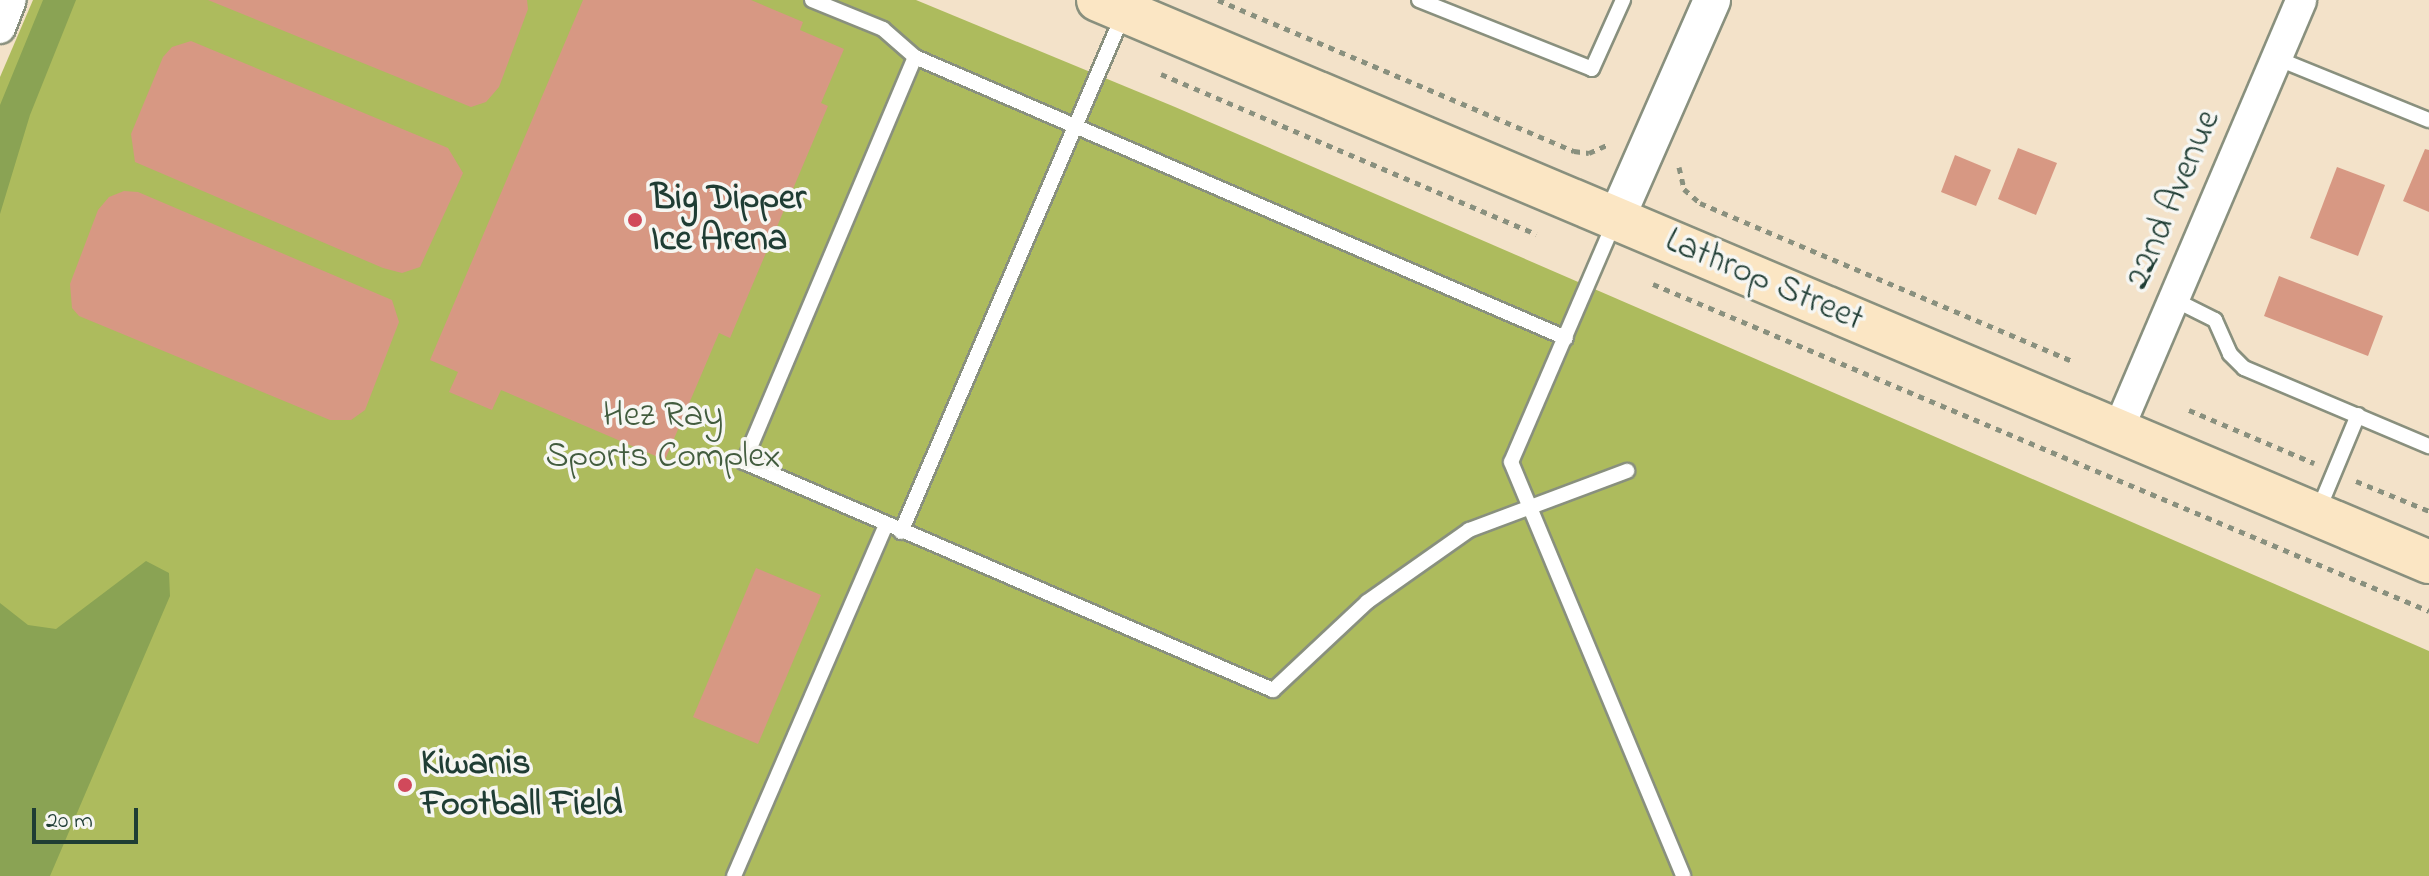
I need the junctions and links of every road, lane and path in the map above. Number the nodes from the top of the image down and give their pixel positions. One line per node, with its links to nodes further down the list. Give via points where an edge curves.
1 (11, 0): 9 (street)
2 (812, 0): 10 (lane, via 883,29)
3 (1218, 0): 15 (path, via 1589,155 1608,145)
4 (1419, 0): 5 (lane, via 1592,69)
5 (1623, 0)
6 (1712, 0): 17 (street)
7 (2301, 0): 11 (street, 22nd Avenue)
8 (1117, 4): 14 (lane); 17 (main road, Lathrop Street)
9 (0, 28)
10 (915, 57): 14 (lane); 29 (lane, via 744,462)
11 (2276, 58): 13 (lane); 20 (street, 22nd Avenue)
12 (1161, 74): 18 (path)
13 (2429, 120)
14 (1072, 125): 21 (lane); 30 (lane)
15 (1616, 133)
16 (1682, 155): 22 (path, via 1683,192 1700,203)
17 (1616, 219): 21 (lane); 24 (main road, Lathrop Street)
18 (1536, 234)
19 (1653, 284): 32 (path)
20 (2173, 299): 23 (lane, via 2215,320 2230,354 2244,368); 24 (street, 22nd Avenue)
21 (1566, 338): 27 (lane, via 1511,462)
22 (2074, 362)
23 (2358, 415): 25 (lane); 28 (lane)
24 (2118, 430): 28 (main road, Lathrop Street)
25 (2429, 446)
26 (1627, 471): 27 (lane)
27 (1530, 507): 30 (lane, via 1469,530 1392,584 1273,690); 34 (lane)
28 (2317, 515): 31 (main road, Lathrop Street)
29 (886, 525): 30 (lane); 33 (lane)
30 (901, 532)
31 (2429, 562)
32 (2429, 611)
33 (734, 876)
34 (1683, 876)

